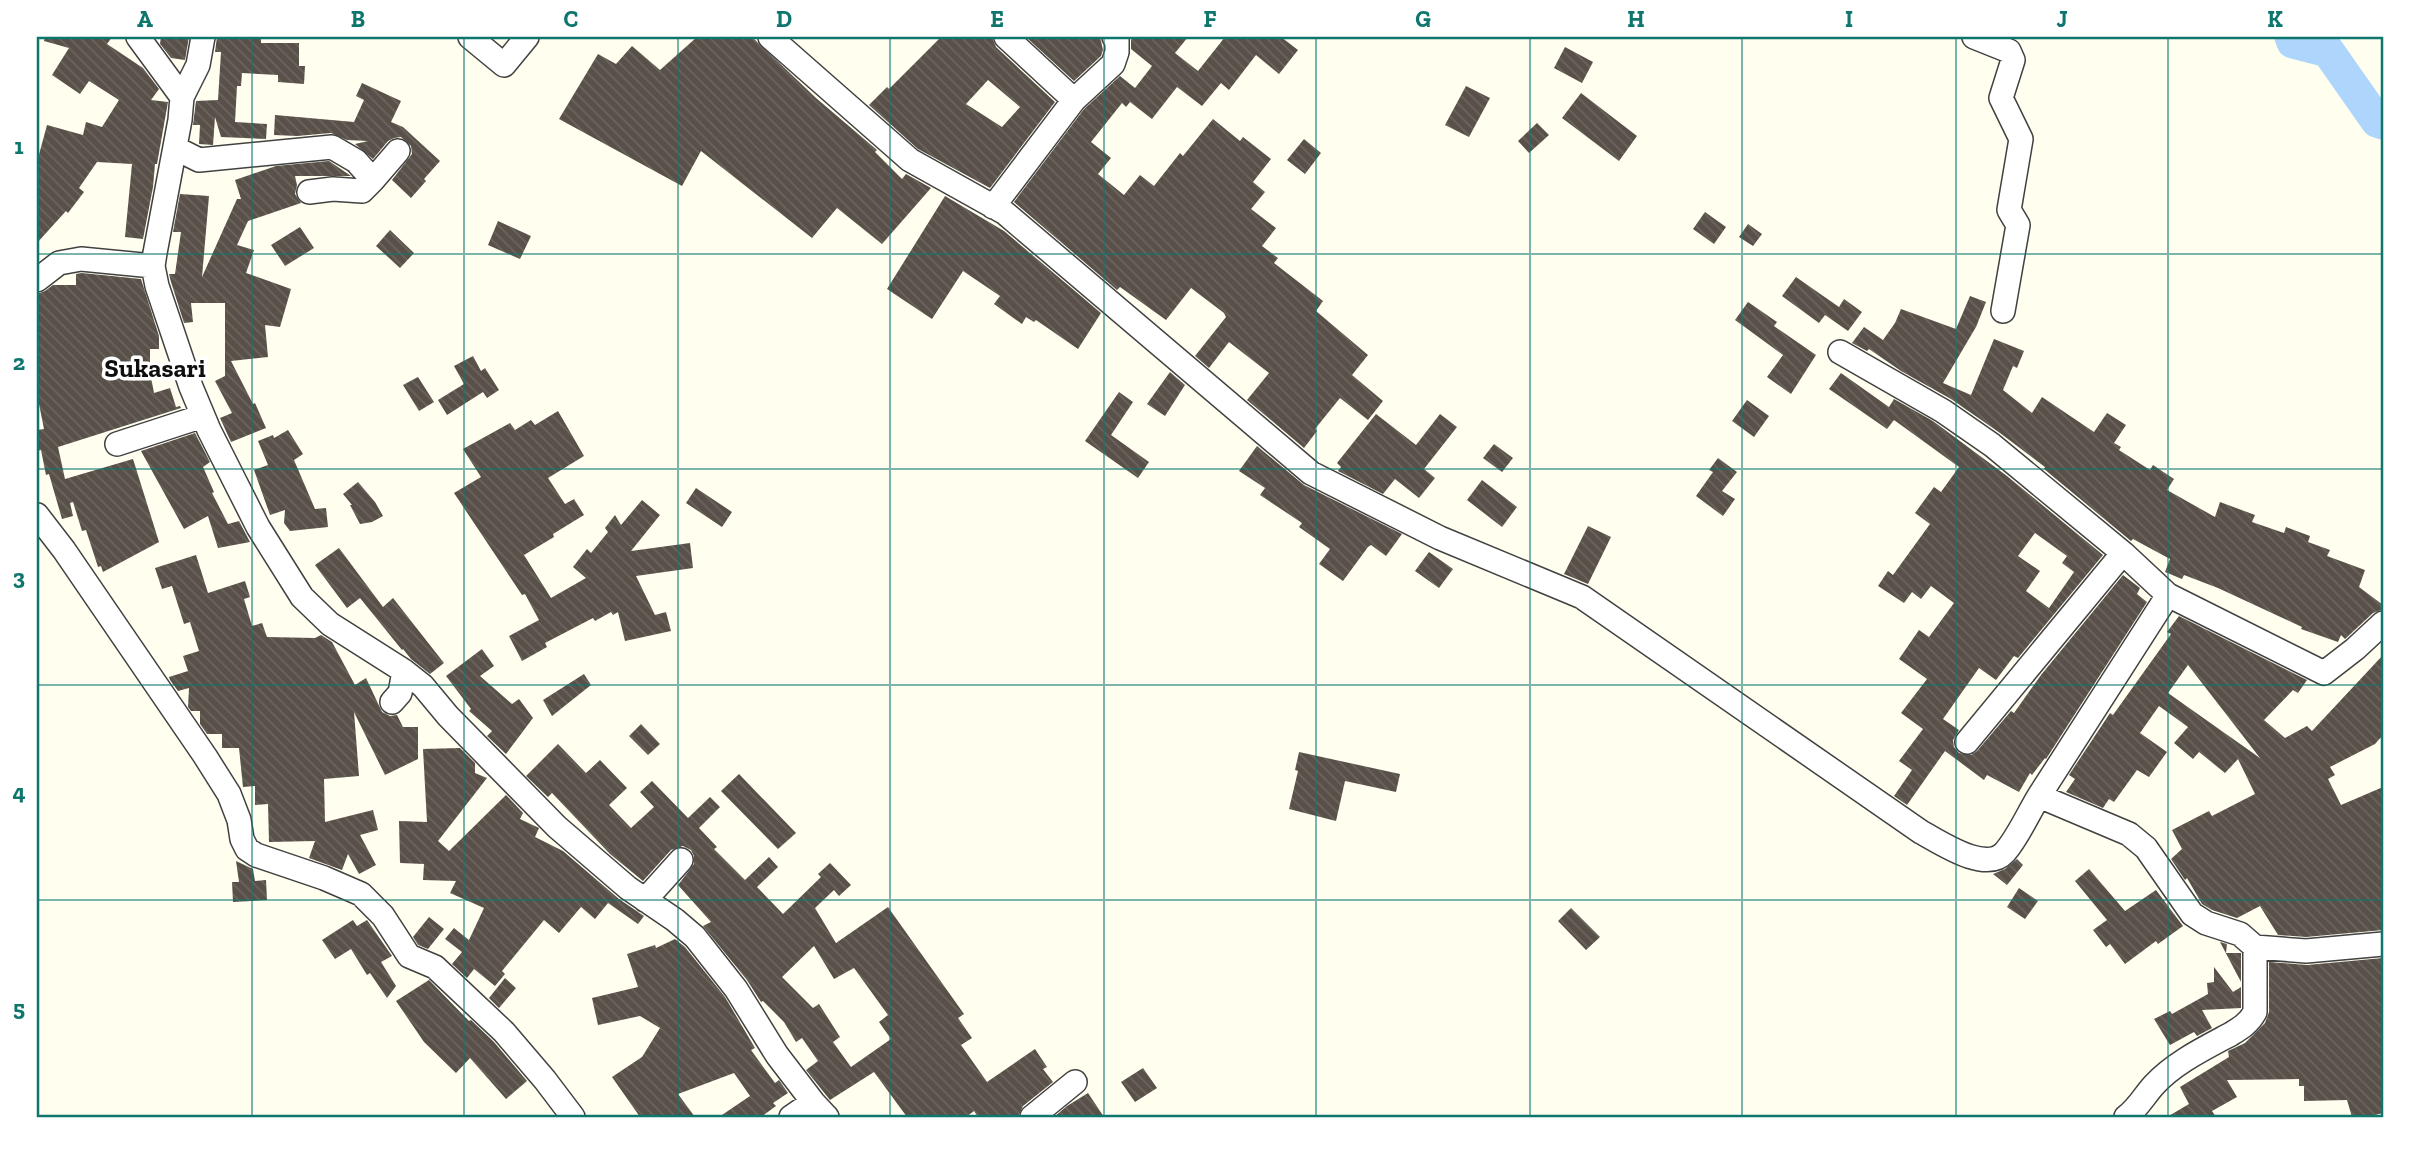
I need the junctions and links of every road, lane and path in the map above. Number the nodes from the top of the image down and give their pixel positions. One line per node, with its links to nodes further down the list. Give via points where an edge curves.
1 (138, 37): 9 (street)
2 (204, 37): 9 (street, via 198,65)
3 (470, 37): 4 (street, via 504,65)
4 (527, 37)
5 (770, 37): 15 (street, via 910,160)
6 (1006, 37): 10 (street)
7 (1114, 37): 10 (street, via 1117,52 1113,64)
8 (1974, 37): 18 (street, via 2009,51 2013,60 2001,98 2021,139 2009,210 2018,225)
9 (182, 97): 11 (street)
10 (1074, 100): 15 (street)
11 (175, 148): 13 (street, via 199,160 332,147 356,161); 16 (street)
12 (398, 151): 13 (street)
13 (373, 180): 14 (street, via 362,191)
14 (309, 192)
15 (993, 207): 29 (street, via 1311,473 1440,538 1582,597 1921,832 1972,858 1987,860 2003,855)
16 (153, 265): 17 (street, via 81,259 59,263); 20 (street)
17 (37, 280)
18 (2003, 311)
19 (1840, 352): 23 (street, via 1982,438)
20 (203, 416): 21 (street); 26 (street, via 258,527 302,597 330,624)
21 (117, 444)
22 (37, 515): 36 (street, via 229,794 247,849 361,894 383,916 409,956 435,967 504,1032)
23 (2123, 553): 24 (street); 28 (street)
24 (2168, 595): 25 (street, via 2324,673); 29 (street)
25 (2383, 623)
26 (404, 671): 27 (street, via 400,693); 31 (street, via 557,827)
27 (392, 702)
28 (1967, 742)
29 (2039, 796): 33 (street, via 2129,834 2146,848 2192,914 2240,934)
30 (681, 860): 31 (street)
31 (645, 900): 35 (street, via 695,937)
32 (2383, 944): 33 (street, via 2306,951)
33 (2255, 947): 39 (street, via 2255,1012 2250,1021 2165,1076)
34 (1076, 1082): 38 (street)
35 (820, 1110): 37 (street)
36 (573, 1117)
37 (791, 1117)
38 (1032, 1117)
39 (2126, 1117)

